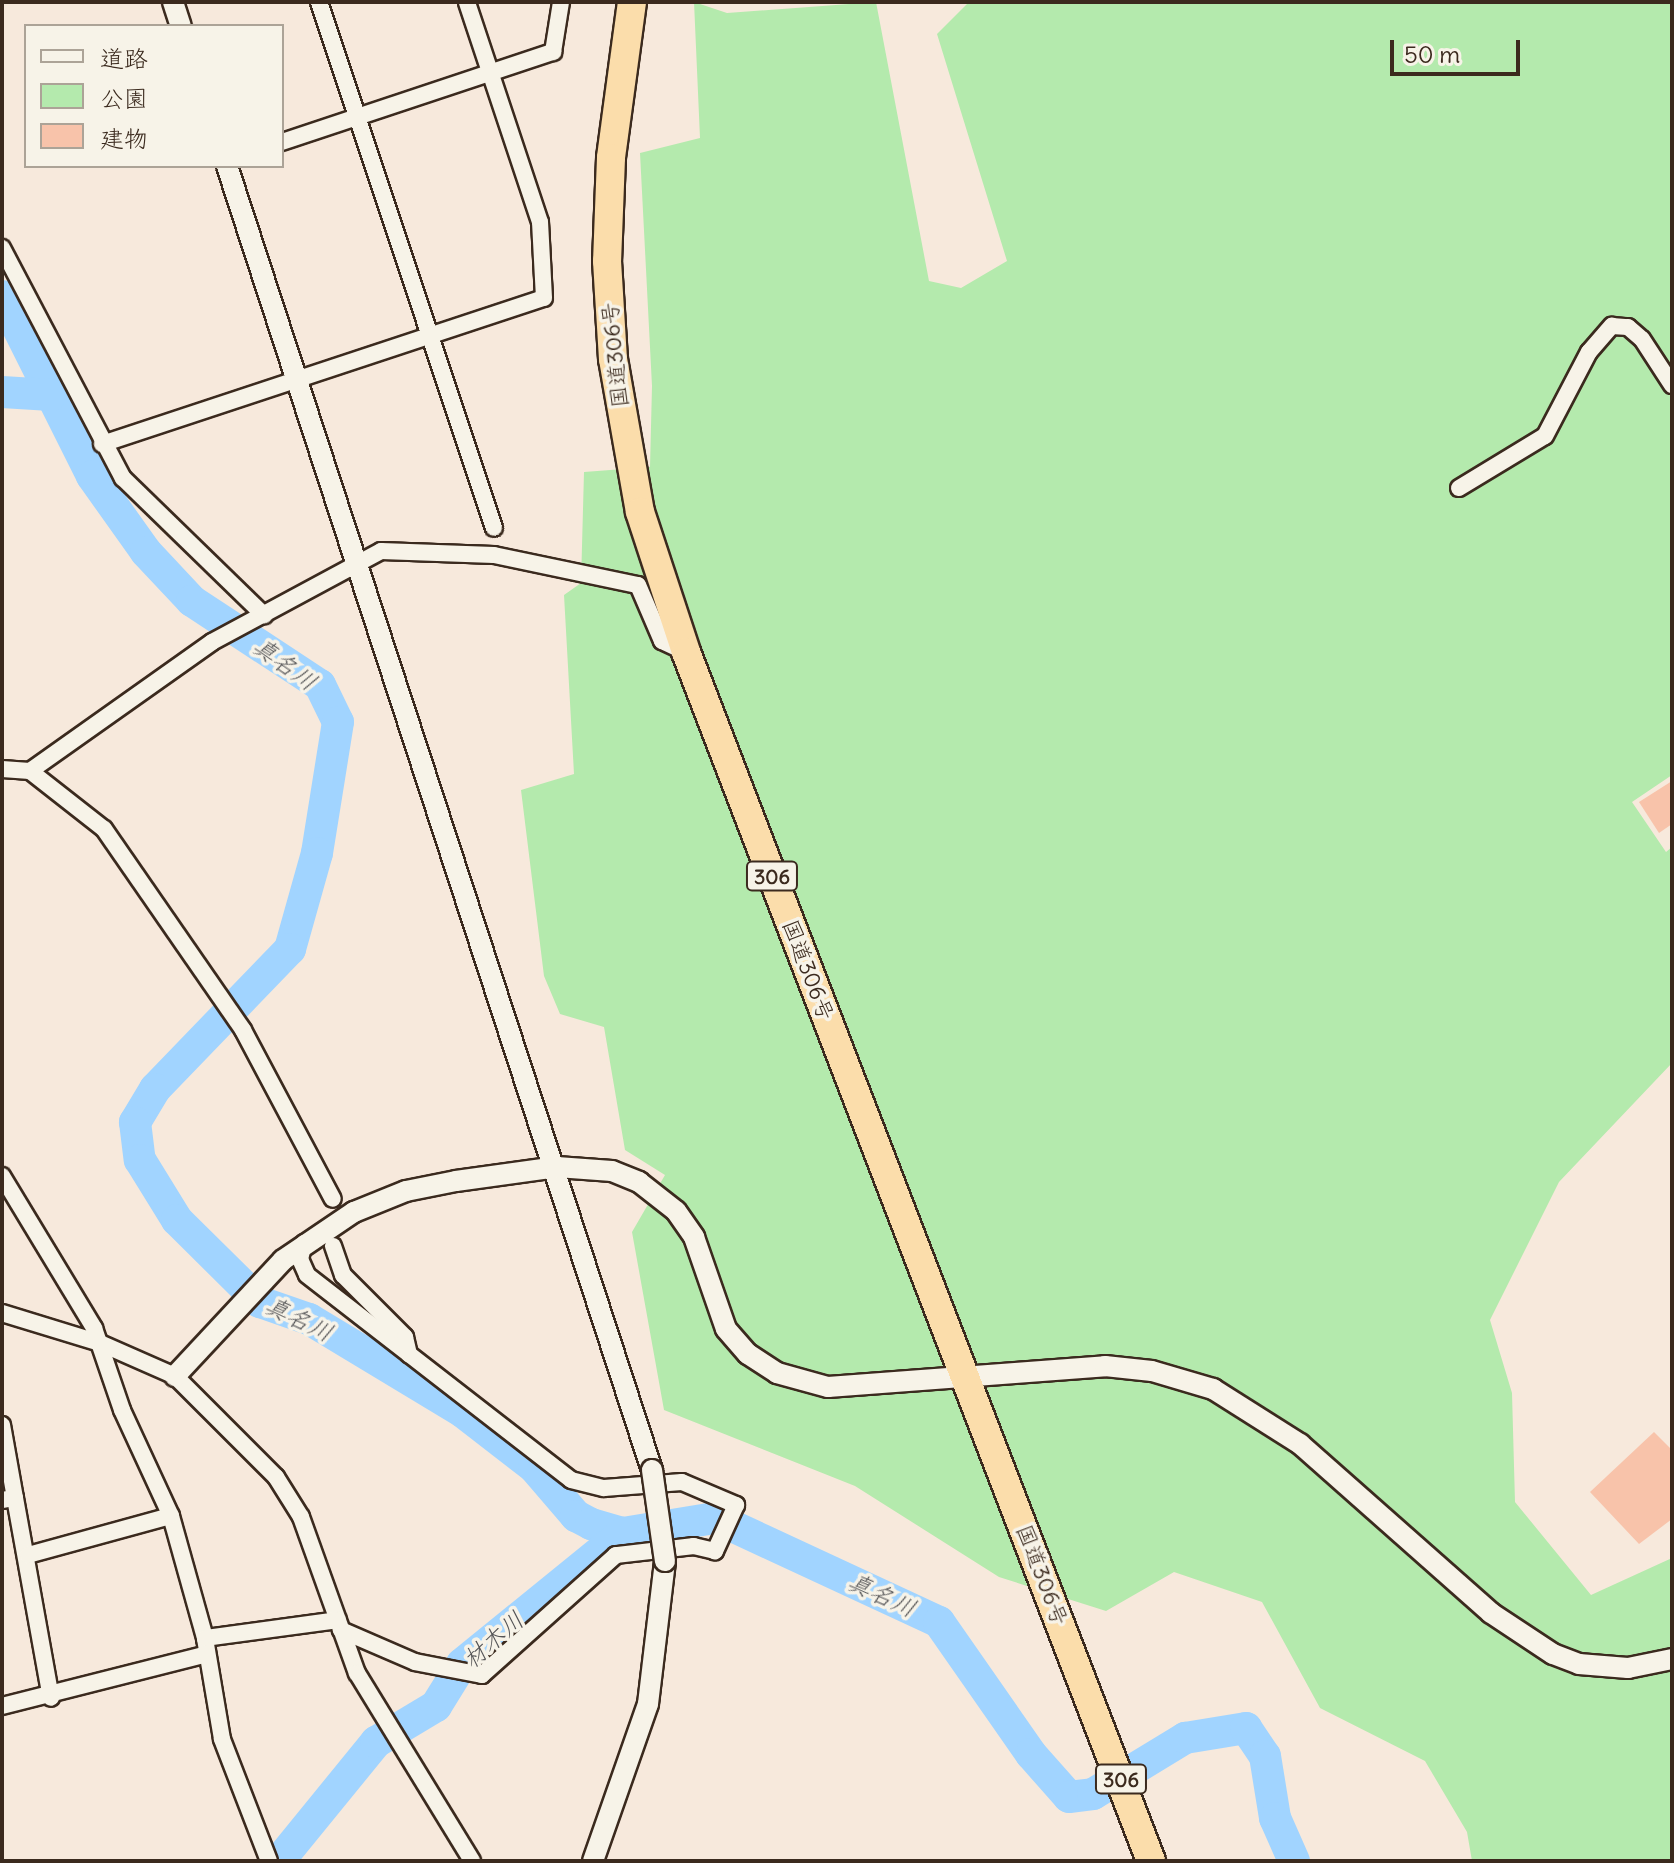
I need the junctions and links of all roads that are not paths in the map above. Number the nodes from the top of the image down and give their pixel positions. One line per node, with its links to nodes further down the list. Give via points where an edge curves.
1 (173, 2): 6 (street)
2 (319, 2): 8 (street)
3 (467, 2): 7 (street)
4 (561, 2): 7 (street, via 553,52)
5 (632, 2): 20 (highway, 国道306号 / 306, via 611,158 610,330 633,484)
6 (180, 24)
7 (491, 73): 8 (street); 12 (street, via 540,222 544,298)
8 (357, 117): 9 (street); 12 (street)
9 (284, 141)
10 (228, 168): 13 (street)
11 (2, 248): 15 (street)
12 (430, 337): 13 (street); 17 (street)
13 (297, 382): 15 (street); 18 (street)
14 (1672, 385): 16 (street, via 1642,339 1628,327 1612,326 1589,352 1545,436)
15 (102, 444): 19 (street, via 123,478)
16 (1459, 488)
17 (494, 528)
18 (356, 562): 19 (street); 20 (street, via 394,549 494,555 579,568 638,585 662,641); 23 (street)
19 (259, 618): 22 (street, via 212,642)
20 (686, 652): 32 (highway, 国道306号 / 306)
21 (2, 769): 22 (street)
22 (30, 771): 25 (street, via 104,829 243,1030)
23 (557, 1167): 26 (street, via 406,1191 354,1212); 32 (street, via 626,1176 676,1211 694,1237 726,1329 748,1354 777,1373 828,1387); 45 (street, bridge, via 652,1470 665,1561 648,1704)
24 (2, 1176): 29 (street, via 57,1257)
25 (333, 1199)
26 (304, 1243): 30 (street, via 300,1259 307,1275); 31 (street)
27 (333, 1246): 30 (street, via 343,1275 405,1337)
28 (2, 1313): 29 (street)
29 (100, 1343): 31 (street); 35 (street, via 122,1410)
30 (409, 1355): 37 (street, via 571,1480 604,1488 682,1482 736,1505 715,1551 694,1546 616,1555 482,1675 415,1662)
31 (175, 1376): 37 (street, via 276,1477 301,1517)
32 (965, 1378): 39 (street, via 1105,1366 1152,1371 1213,1389 1300,1444 1491,1613 1553,1654 1579,1664 1628,1668); 42 (highway, 国道306号 / 306)
33 (2, 1425): 34 (street)
34 (8, 1499): 36 (street)
35 (171, 1516): 36 (street); 38 (street)
36 (28, 1555): 40 (street)
37 (339, 1625): 38 (street); 44 (street, via 383,1719)
38 (204, 1647): 40 (street); 43 (street, via 222,1739)
39 (1672, 1659)
40 (51, 1698): 41 (street)
41 (2, 1706)
42 (1147, 1850)
43 (268, 1856)
44 (472, 1861)
45 (593, 1861)

